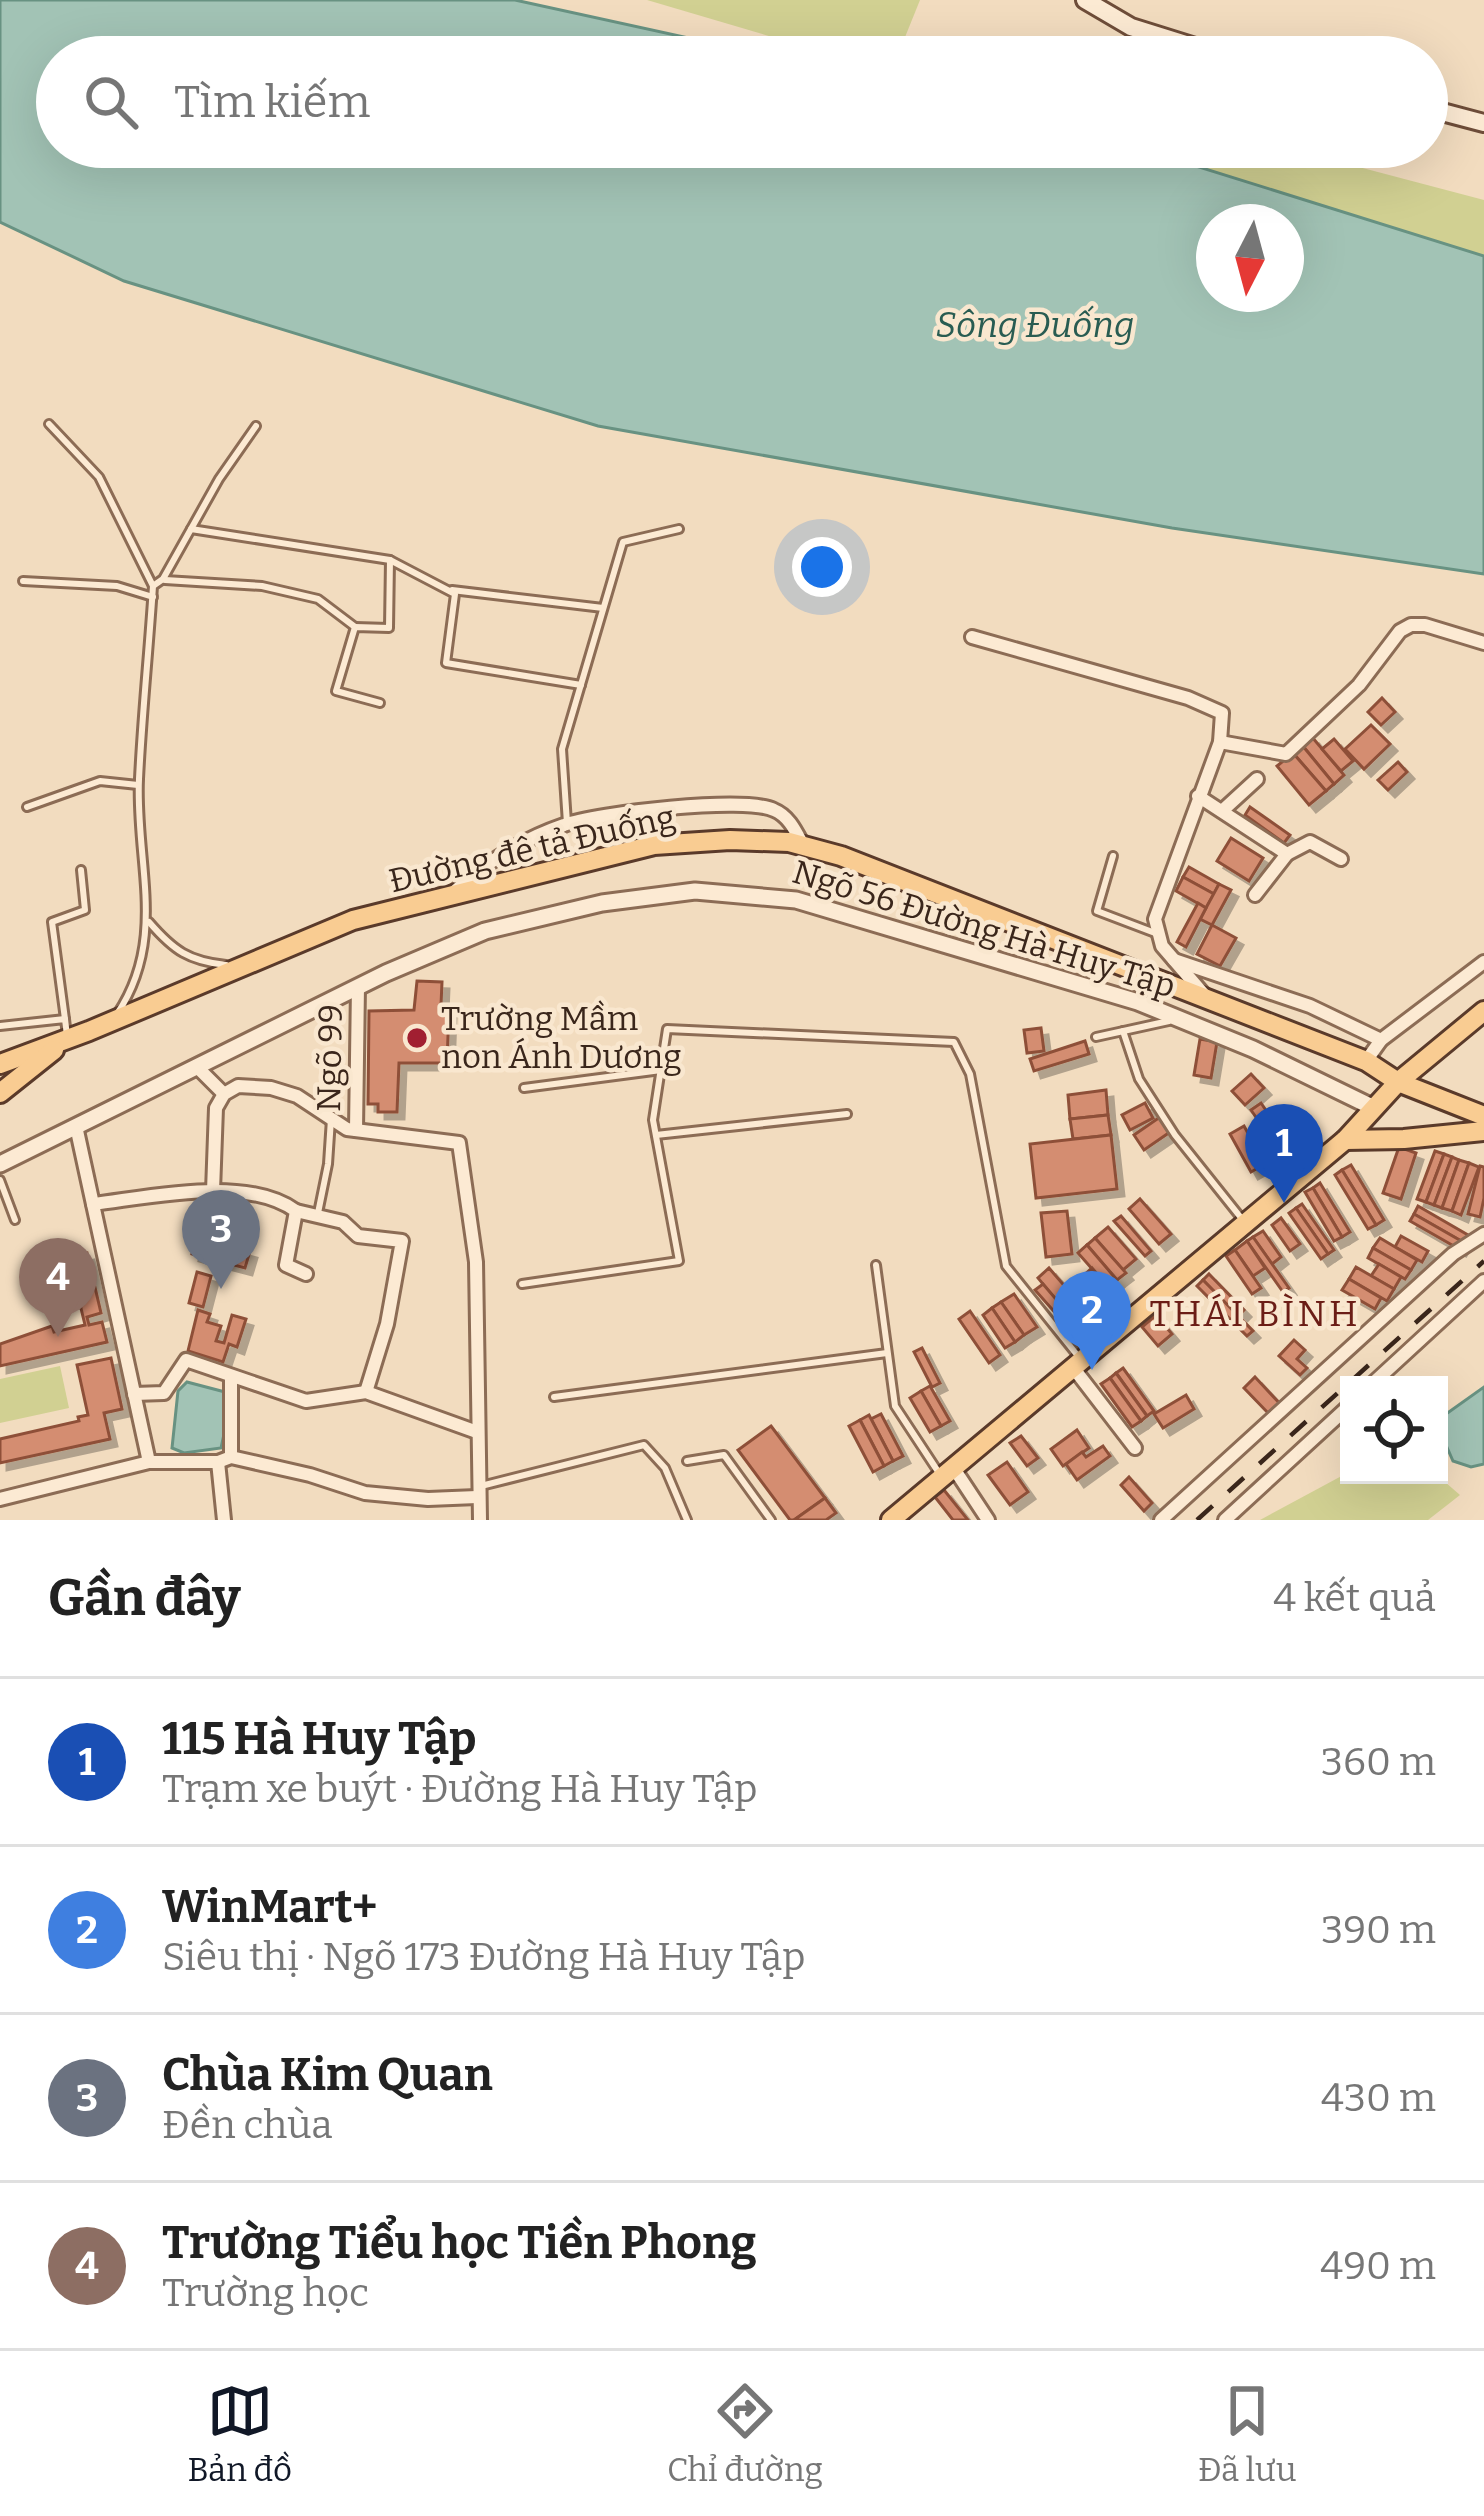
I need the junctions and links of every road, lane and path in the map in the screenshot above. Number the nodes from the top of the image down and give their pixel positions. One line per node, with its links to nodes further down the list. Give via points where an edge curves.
1 (1085, 0): 2 (main road)
2 (1153, 36)
3 (1448, 114): 4 (main road)
4 (1484, 123)
5 (49, 424): 12 (lane, via 99,477)
6 (256, 426): 8 (lane)
7 (679, 529): 15 (lane, via 623,542)
8 (191, 530): 9 (lane); 10 (lane)
9 (390, 560): 13 (lane); 16 (lane, via 389,628)
10 (163, 579): 12 (lane); 16 (lane, via 318,599)
11 (22, 580): 14 (lane, via 116,586)
12 (154, 586): 14 (lane)
13 (445, 589): 15 (lane); 19 (lane, via 455,594 446,663)
14 (153, 597): 23 (lane)
15 (603, 608): 19 (lane)
16 (355, 626): 20 (lane, via 336,691)
17 (972, 638): 21 (street, via 1188,698 1222,713)
18 (1484, 644): 21 (street, via 1411,625 1286,754)
19 (581, 685): 27 (lane, via 562,748)
20 (380, 703)
21 (1220, 742): 24 (street)
22 (1257, 778): 26 (street)
23 (139, 785): 25 (lane, via 100,781); 35 (lane)
24 (1198, 796): 26 (street); 36 (street, via 1155,919)
25 (27, 807)
26 (1222, 811): 29 (street)
27 (567, 824): 28 (street, via 690,807 768,807); 34 (street, via 501,855)
28 (803, 845): 34 (main road, Đường đê tả Đuống, via 654,845); 41 (main road, Đường đê tả Đuống)
29 (1287, 854): 31 (street, via 1310,842); 33 (street)
30 (1113, 856): 36 (lane, via 1097,911)
31 (1341, 859)
32 (81, 870): 46 (lane, via 85,910 52,922)
33 (1255, 895)
34 (448, 897): 39 (main road, Đường đê tả Đuống, via 353,920)
35 (149, 922): 39 (lane, via 196,962); 44 (lane)
36 (1159, 934): 37 (street)
37 (1173, 959): 41 (street); 49 (street)
38 (1484, 962): 49 (street)
39 (242, 967): 44 (main road, Đường đê tả Đuống)
40 (358, 986): 43 (street, Ngõ 56 Đường Hà Huy Tập, via 503,927 633,897 725,891 818,906); 52 (street, Ngõ 56 Đường Hà Huy Tập); 63 (street, Ngõ 99)
41 (1211, 1002): 50 (main road, Đường đê tả Đuống)
42 (1484, 1011): 54 (main road)
43 (1179, 1018): 47 (lane); 58 (street, Ngõ 56 Đường Hà Huy Tập)
44 (112, 1022): 46 (main road, Đường đê tả Đuống)
45 (0, 1025): 46 (lane)
46 (66, 1029): 51 (main road, Đường đê tả Đuống); 56 (main road)
47 (1123, 1031): 48 (lane); 74 (lane, via 1138,1079)
48 (1096, 1037)
49 (1381, 1040): 50 (street)
50 (1366, 1061): 54 (main road, Đường đê tả Đuống)
51 (0, 1064)
52 (196, 1066): 57 (street); 62 (street, Ngõ 56 Đường Hà Huy Tập)
53 (661, 1070): 55 (lane); 65 (lane); 81 (lane, via 667,1029 954,1042 970,1074 1006,1266)
54 (1398, 1082): 58 (main road); 60 (main road, Đường đê tả Đuống)
55 (524, 1088)
56 (0, 1093)
57 (224, 1094): 61 (street, via 246,1085 271,1088); 69 (street, via 214,1116)
58 (1374, 1108): 66 (main road)
59 (847, 1114): 65 (lane)
60 (1484, 1116)
61 (331, 1118): 63 (street); 72 (lane)
62 (76, 1126): 67 (street, Ngõ 56 Đường Hà Huy Tập); 70 (street)
63 (356, 1130): 88 (street, via 462,1147 476,1262)
64 (1484, 1131): 66 (main road)
65 (656, 1136): 79 (lane, via 679,1261)
66 (1345, 1139): 74 (main road)
67 (0, 1164)
68 (0, 1180): 73 (lane)
69 (213, 1191): 70 (street); 71 (street, via 278,1198)
70 (93, 1204): 85 (street)
71 (296, 1211): 72 (street); 77 (street, via 286,1265)
72 (316, 1216): 84 (street, via 343,1222 358,1237 402,1241)
73 (15, 1220)
74 (1245, 1222): 81 (main road)
75 (1484, 1234): 102 (street)
76 (876, 1265): 80 (lane)
77 (306, 1274)
78 (1484, 1281): 83 (street)
79 (522, 1284)
80 (887, 1353): 86 (lane); 93 (lane, via 896,1406)
81 (1076, 1362): 89 (street); 93 (main road)
82 (232, 1376): 84 (street, via 306,1401); 85 (street, via 186,1360 164,1393); 90 (street)
83 (1381, 1376)
84 (367, 1392): 88 (street)
85 (134, 1394): 92 (street)
86 (554, 1396)
87 (1340, 1414): 103 (street)
88 (478, 1432): 94 (street)
89 (1136, 1448)
90 (224, 1460): 92 (street); 94 (street, via 365,1493 428,1499); 96 (street)
91 (687, 1461): 99 (lane, via 724,1455)
92 (149, 1462): 95 (street)
93 (947, 1471): 100 (main road); 101 (street)
94 (477, 1492): 97 (street); 98 (lane, via 644,1445 665,1468)
95 (0, 1499)
96 (224, 1520)
97 (480, 1520)
98 (687, 1520)
99 (771, 1520)
100 (891, 1520)
101 (988, 1520)
102 (1161, 1520)
103 (1226, 1520)

